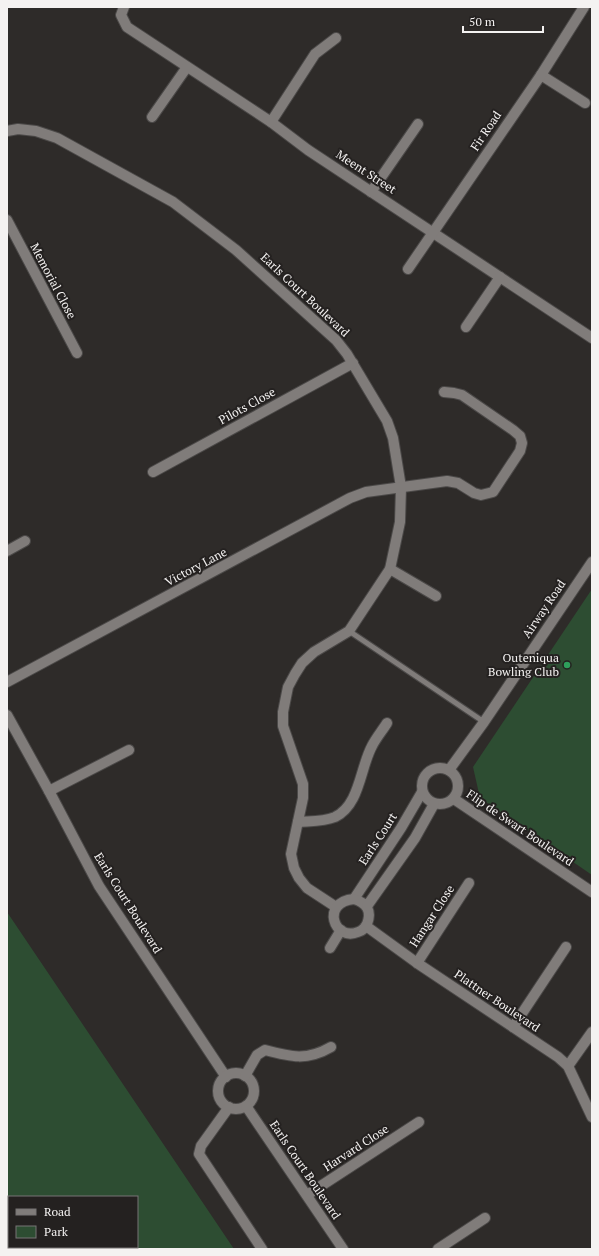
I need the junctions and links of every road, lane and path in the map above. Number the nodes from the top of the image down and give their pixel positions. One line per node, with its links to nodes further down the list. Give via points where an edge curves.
1 (584, 7): 5 (street, Fir Road)
2 (121, 8): 4 (street, Meent Street, via 127,27)
3 (336, 38): 8 (street, via 315,54)
4 (187, 67): 7 (street); 8 (street, Meent Street)
5 (541, 75): 6 (street); 13 (street, Fir Road)
6 (586, 104)
7 (152, 117)
8 (271, 122): 11 (street, Meent Street)
9 (418, 124): 11 (street)
10 (7, 131): 19 (street, Earls Court Boulevard, via 36,131 57,138 173,202 236,250 315,319 336,340)
11 (371, 192): 13 (street, Meent Street)
12 (7, 220): 18 (street, Memorial Close)
13 (433, 233): 14 (street, Fir Road); 15 (street, Meent Street)
14 (408, 269)
15 (500, 277): 16 (street); 17 (street, Meent Street)
16 (466, 327)
17 (592, 338)
18 (77, 353)
19 (353, 363): 21 (street, Pilots Close); 22 (street, Earls Court Boulevard, via 387,421 393,438)
20 (444, 392): 22 (street, Victory Lane, via 462,395 513,430 520,436 520,451 493,492 488,494 474,493 458,483 447,481)
21 (153, 472)
22 (402, 487): 26 (street, Earls Court Boulevard, via 400,522); 29 (street, Victory Lane, via 366,492 350,498)
23 (25, 541): 24 (street)
24 (7, 551)
25 (592, 562): 31 (street, Airway Road)
26 (390, 569): 27 (street); 28 (street, Earls Court Boulevard)
27 (436, 596)
28 (348, 631): 31 (lane); 39 (street, Earls Court Boulevard, via 314,652 302,663 288,687 283,726 303,784)
29 (7, 682)
30 (7, 715): 35 (street, Earls Court Boulevard)
31 (484, 722): 34 (street, Airway Road)
32 (387, 723): 39 (street, via 371,747 357,788 344,809 327,820)
33 (129, 750): 35 (street)
34 (449, 770): 36 (street, via 441,768 425,775); 37 (street, via 458,780 459,787)
35 (49, 791): 55 (street, Earls Court Boulevard, via 100,886)
36 (422, 792): 38 (street, via 427,800); 42 (street, Earls Court)
37 (454, 799): 38 (street, via 445,804); 41 (street, Flip de Swart Boulevard)
38 (434, 804): 43 (street, via 415,838)
39 (298, 822): 44 (street, Earls Court Boulevard, via 291,854 294,868 307,888)
40 (469, 883): 49 (street, Hangar Close)
41 (592, 892)
42 (354, 899): 43 (street); 44 (street, via 345,900)
43 (367, 906): 45 (street, via 369,915)
44 (336, 907): 46 (street, via 334,918)
45 (366, 926): 46 (street, via 354,934 347,934); 49 (street, Plattner Boulevard)
46 (341, 930): 48 (street)
47 (566, 947): 50 (street)
48 (330, 948)
49 (416, 962): 50 (street, Plattner Boulevard)
50 (513, 1027): 53 (street, Plattner Boulevard)
51 (592, 1032): 53 (street)
52 (331, 1047): 54 (street, via 322,1053 298,1057 265,1050 257,1055)
53 (568, 1066): 58 (street, Plattner Boulevard)
54 (246, 1076): 55 (street, via 236,1073); 56 (street, via 254,1091)
55 (226, 1077): 57 (street, via 220,1085 219,1095)
56 (246, 1106): 57 (street); 60 (street, Earls Court Boulevard)
57 (229, 1107): 62 (street, via 201,1146 199,1154)
58 (592, 1116)
59 (419, 1122): 60 (street, Harvard Close)
60 (308, 1196): 63 (street, Earls Court Boulevard)
61 (485, 1218): 64 (street)
62 (262, 1249)
63 (343, 1249)
64 (438, 1249)

